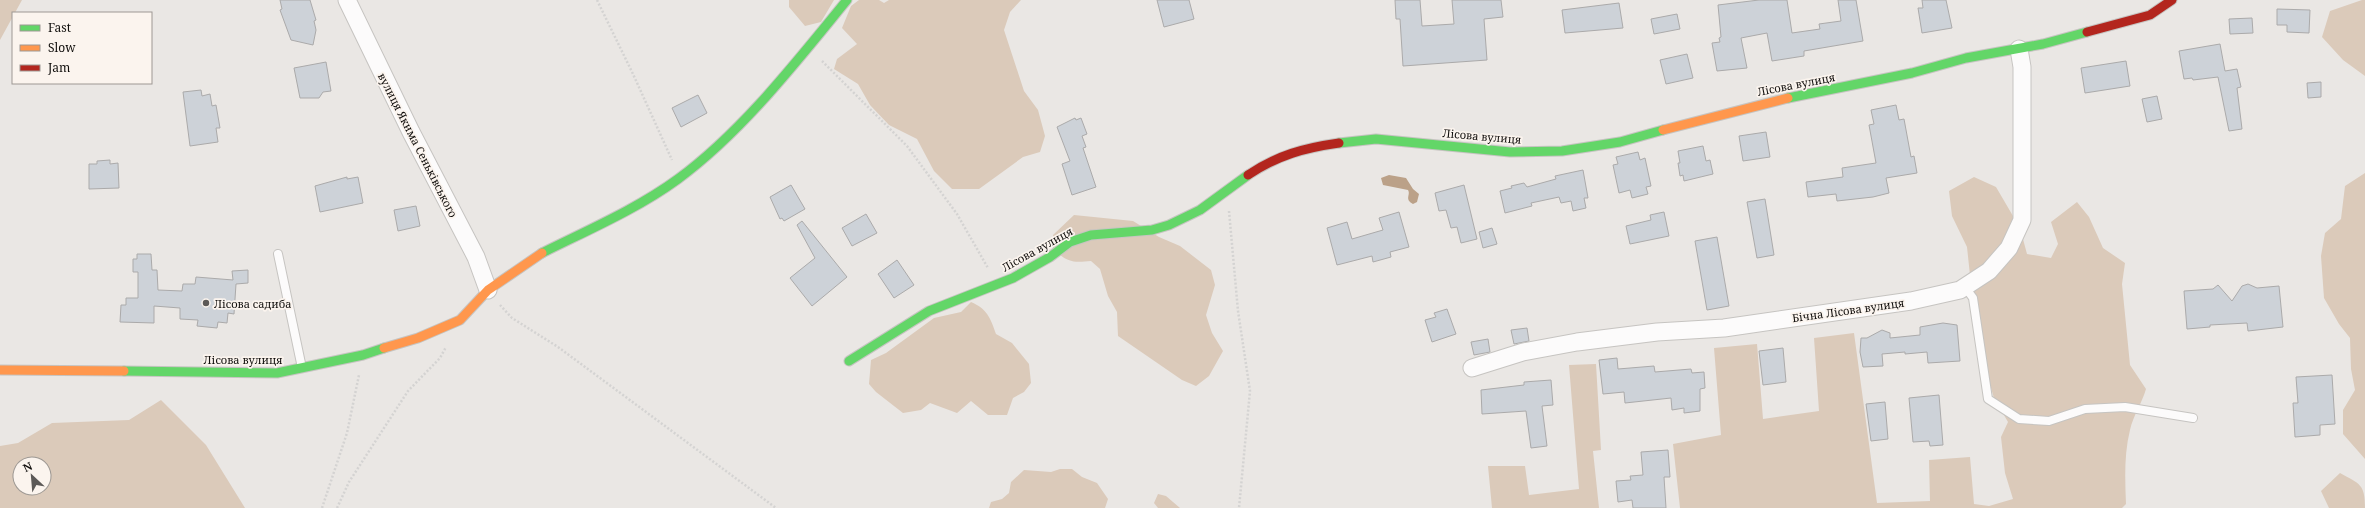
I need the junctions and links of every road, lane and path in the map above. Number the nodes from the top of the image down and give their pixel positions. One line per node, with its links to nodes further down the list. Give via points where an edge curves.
1 (347, 0): 12 (street, вулиця Якима Сеньківського, via 411,132 476,257)
2 (596, 0): 7 (path, via 668,148)
3 (847, 0): 5 (street, Лісова вулиця)
4 (2172, 0): 6 (street, Лісова вулиця, via 2150,15)
5 (809, 47): 7 (street, Лісова вулиця, via 722,144); 10 (path, via 907,146 957,214)
6 (2018, 49): 8 (street, Лісова вулиця, via 1758,104 1620,142 1562,152 1510,152 1376,139 1310,147 1271,160); 11 (street, Бічна Лісова вулиця, via 2022,67 2022,220 2009,248 1989,271)
7 (678, 179): 12 (street, Лісова вулиця, via 646,200 535,257)
8 (1225, 191): 10 (street, Лісова вулиця, via 1200,210 1170,225 1152,230 1091,235 1070,242 1050,257); 23 (path, via 1250,391)
9 (278, 254): 16 (lane)
10 (998, 284): 15 (street, Лісова вулиця, via 929,311)
11 (1964, 287): 17 (street, Бічна Лісова вулиця, via 1911,301 1724,328 1657,332 1577,342 1523,352); 19 (lane, via 1973,298 1988,400 2019,419 2049,421 2085,410 2125,407)
12 (488, 290): 14 (street, Лісова вулиця, via 460,320 418,338); 22 (path, via 512,318 558,347 705,453)
13 (447, 345): 21 (path, via 440,358 408,391 349,482)
14 (363, 355): 16 (street, Лісова вулиця); 20 (path, via 347,433)
15 (849, 361)
16 (302, 368): 18 (street, Лісова вулиця, via 277,373)
17 (1472, 368)
18 (0, 370)
19 (2193, 418)
20 (322, 508)
21 (337, 508)
22 (776, 508)
23 (1239, 508)

